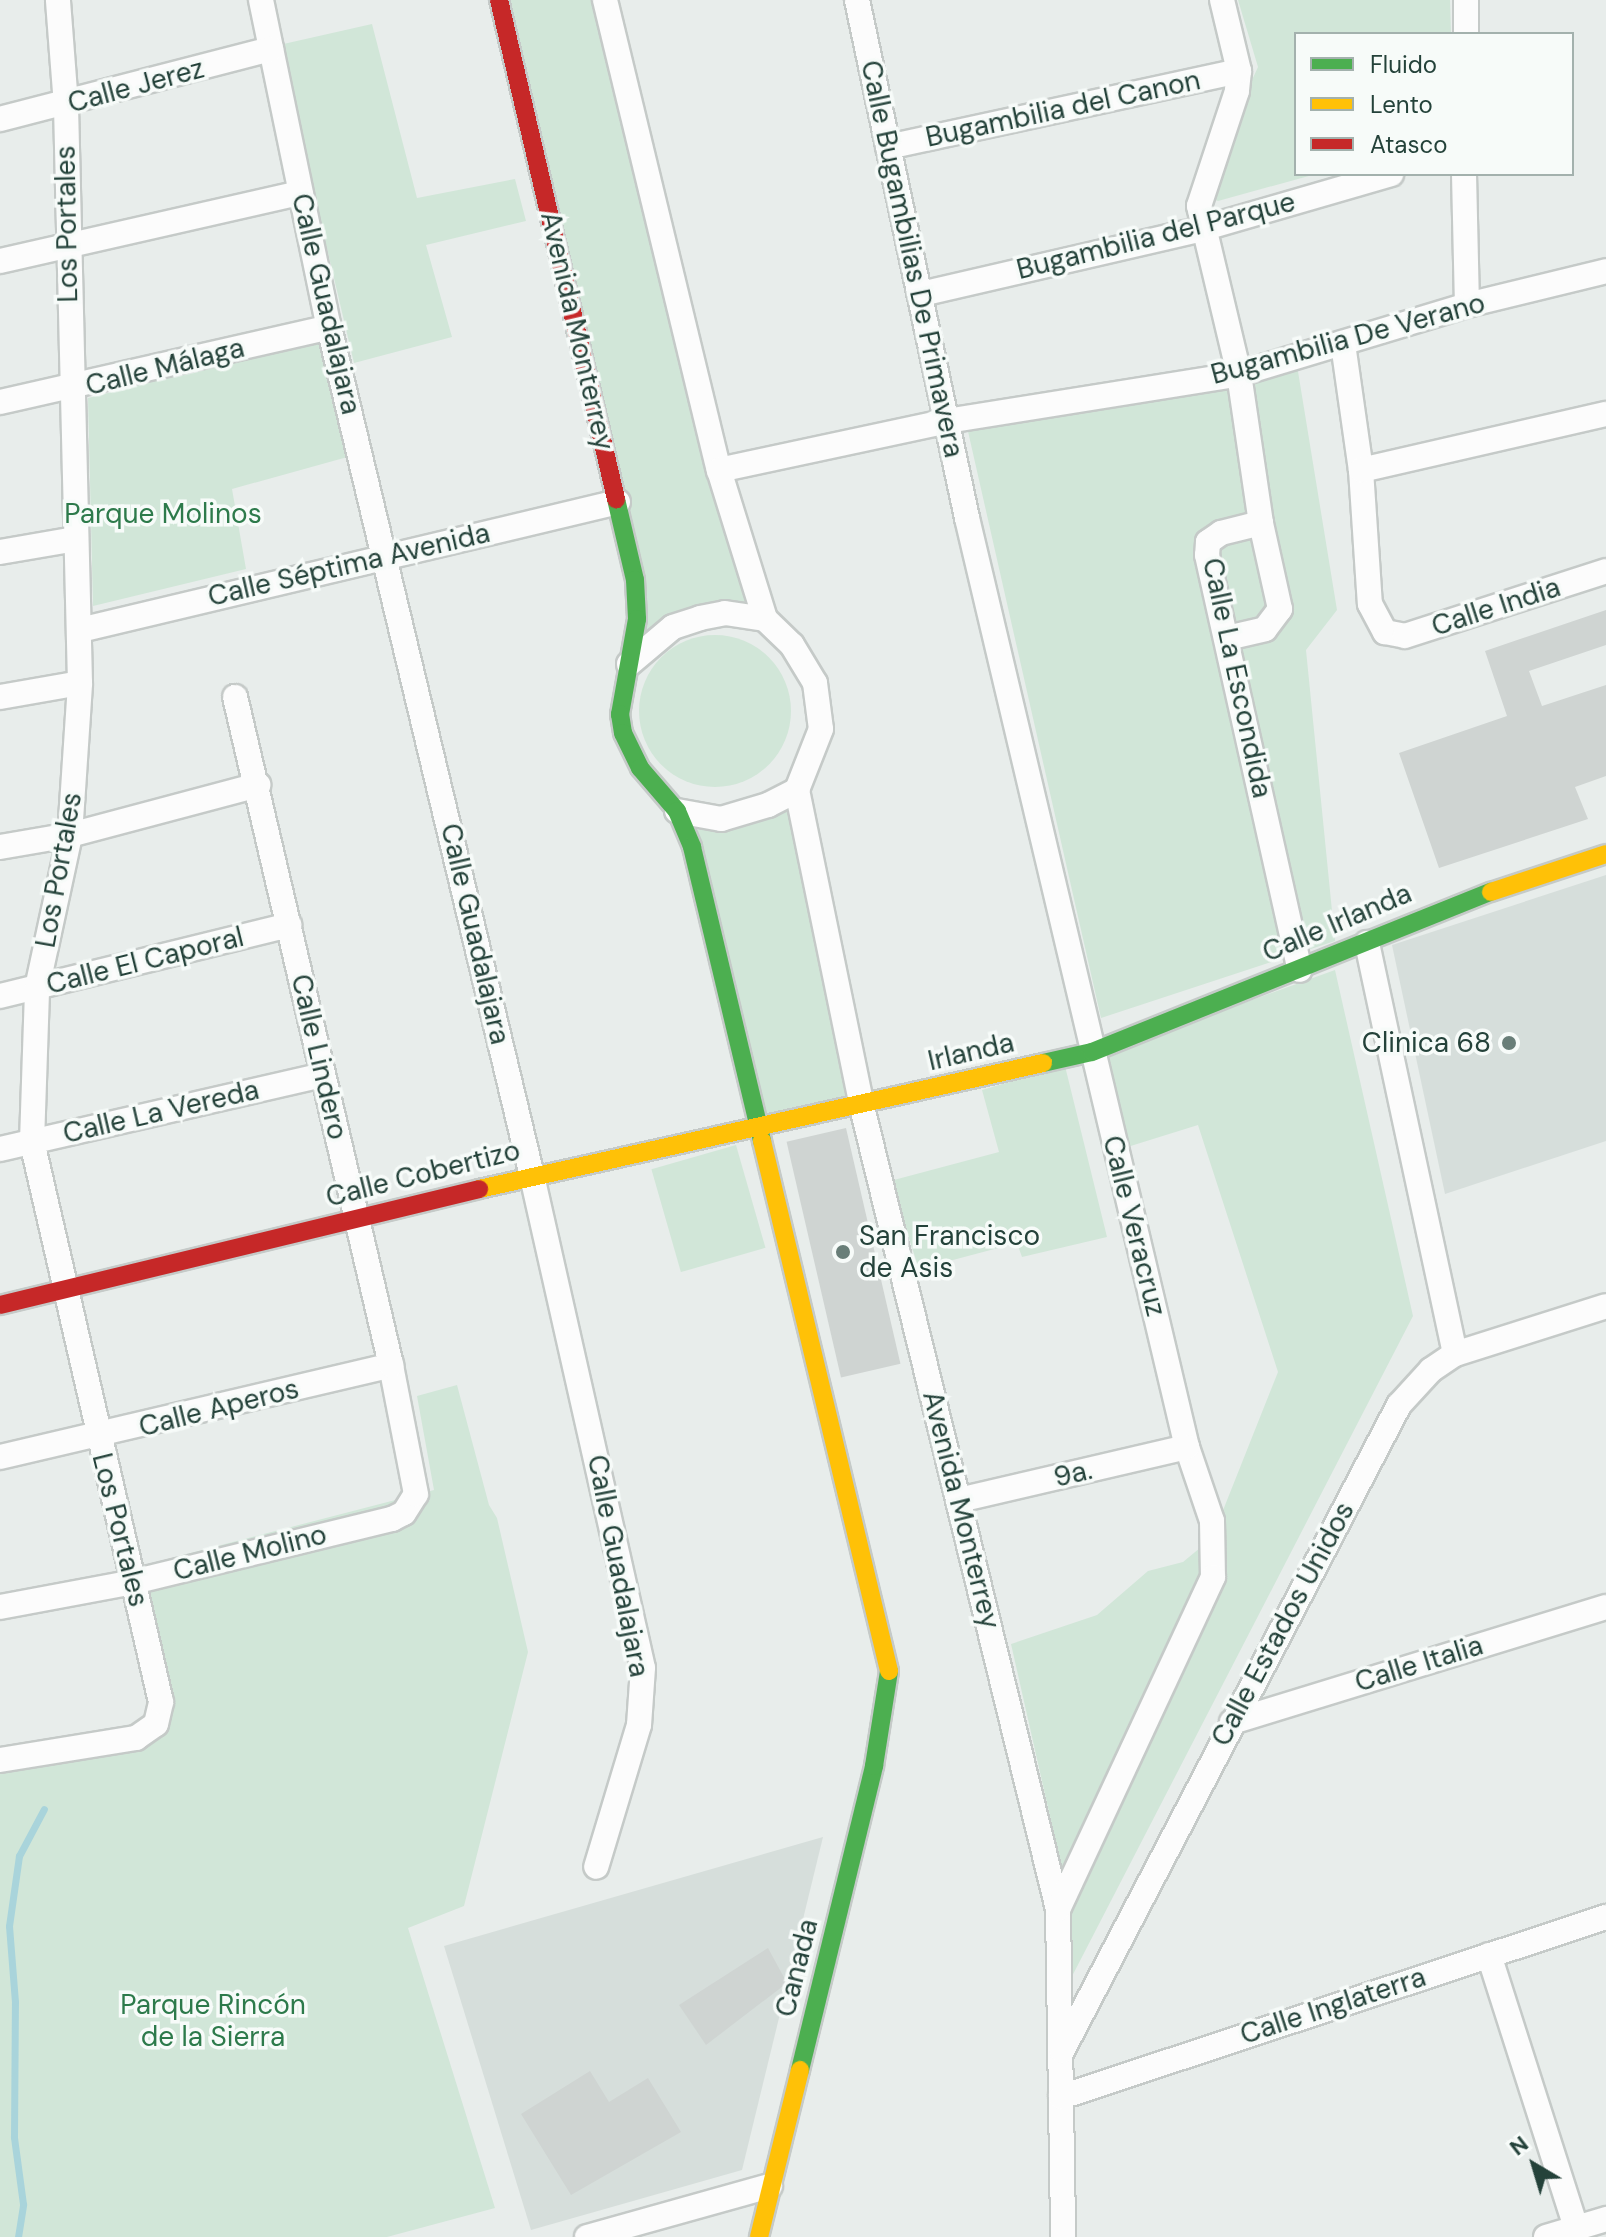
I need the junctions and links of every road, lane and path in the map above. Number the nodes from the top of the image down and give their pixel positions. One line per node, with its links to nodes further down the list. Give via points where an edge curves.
1 (58, 0): 11 (street, Los Portales)
2 (261, 0): 9 (street, Calle Guadalajara)
3 (499, 0): 32 (street, Avenida Monterrey)
4 (605, 0): 30 (street)
5 (857, 0): 13 (street, Calle Bugambilias De Primavera)
6 (1222, 0): 10 (street)
7 (1466, 0): 8 (street)
8 (1466, 32)
9 (271, 49): 11 (street, Calle Jerez); 16 (street, Calle Guadalajara)
10 (1239, 71): 13 (street, Bugambilia del Canon); 17 (street, via 1200,191)
11 (66, 105): 12 (street, Calle Jerez); 18 (street, Los Portales)
12 (0, 119)
13 (888, 147): 21 (street, Calle Bugambilias De Primavera)
14 (1384, 176): 17 (street, Bugambilia del Parque)
15 (1464, 176): 22 (street)
16 (300, 193): 18 (street); 23 (street, Calle Guadalajara)
17 (1202, 229): 21 (street, Bugambilia del Parque); 25 (street)
18 (68, 248): 19 (street); 26 (street, Los Portales)
19 (0, 261)
20 (1606, 271): 22 (street, Bugambilia De Verano)
21 (921, 294): 29 (street, Calle Bugambilias De Primavera)
22 (1467, 305): 24 (street, Bugambilia De Verano)
23 (329, 327): 26 (street, Calle Málaga); 37 (street, Calle Guadalajara)
24 (1343, 344): 25 (street, Bugambilia De Verano); 31 (street)
25 (1239, 374): 29 (street, Bugambilia De Verano); 34 (street)
26 (70, 390): 27 (street, Calle Málaga); 35 (street, Los Portales)
27 (0, 402)
28 (1606, 414): 31 (street)
29 (947, 421): 30 (street); 33 (street, Calle Bugambilias De Primavera)
30 (719, 470): 39 (street)
31 (1361, 470): 38 (street, Calle India, via 1370,604 1385,632 1405,636)
32 (618, 502): 37 (street, Calle Séptima Avenida); 42 (street, Avenida Monterrey, via 635,580 637,619)
33 (967, 518): 57 (street, Calle Veracruz)
34 (1261, 523): 41 (street, via 1280,609 1265,629); 41 (street, Calle La Escondida, via 1221,533 1208,542)
35 (75, 539): 36 (street); 40 (street, Los Portales)
36 (0, 552)
37 (385, 555): 40 (street, Calle Séptima Avenida); 63 (street, Calle Guadalajara)
38 (1606, 571)
39 (765, 619): 42 (street, via 725,613 687,623 645,645); 47 (street, via 805,663 817,693 821,729)
40 (80, 630): 43 (street, Los Portales)
41 (1227, 638): 54 (street, Calle La Escondida)
42 (629, 664): 48 (street, Avenida Monterrey, via 620,714 628,748 658,794)
43 (80, 683): 44 (street); 49 (street, Los Portales)
44 (0, 697)
45 (235, 697): 46 (street, Calle Lindero)
46 (258, 785): 49 (street); 52 (street, Calle Lindero)
47 (797, 790): 48 (street, via 721,819); 59 (street, Avenida Monterrey)
48 (677, 811): 60 (street, Avenida Monterrey, via 701,880)
49 (70, 835): 50 (street); 55 (street, Los Portales)
50 (0, 847)
51 (1606, 854): 53 (street, Calle Irlanda, via 1442,909)
52 (289, 925): 55 (street, Calle El Caporal); 58 (street, Calle Lindero)
53 (1367, 943): 54 (street, Calle Irlanda); 68 (street)
54 (1300, 970): 57 (street, Calle Irlanda)
55 (37, 988): 56 (street, Calle El Caporal); 61 (street, Los Portales)
56 (0, 996)
57 (1092, 1052): 59 (street, Irlanda); 71 (street, Calle Veracruz)
58 (323, 1075): 61 (street, Calle La Vereda); 64 (street, Calle Lindero)
59 (862, 1107): 60 (street, Calle Cobertizo); 73 (street, Avenida Monterrey)
60 (763, 1128): 63 (street, Calle Cobertizo); 78 (street, Avenida Monterrey, via 885,1637)
61 (32, 1142): 62 (street, Calle La Vereda); 65 (street, Los Portales)
62 (0, 1149)
63 (532, 1176): 64 (street, Calle Cobertizo); 81 (street, Calle Guadalajara, via 643,1668 639,1725)
64 (356, 1219): 65 (street, Calle Cobertizo); 69 (street, Calle Lindero)
65 (68, 1292): 66 (street, Calle Cobertizo); 70 (street, Los Portales)
66 (0, 1305)
67 (1606, 1306): 68 (street, Calle Estados Unidos)
68 (1455, 1354): 79 (street, Calle Estados Unidos, via 1417,1385 1381,1434)
69 (391, 1365): 70 (street, Calle Aperos); 74 (street, Calle Lindero, via 415,1479 416,1494)
70 (98, 1438): 72 (street, Calle Aperos); 75 (street, Los Portales)
71 (1187, 1447): 73 (street, 9a.); 82 (street, Calle Veracruz, via 1212,1521 1213,1577)
72 (0, 1457)
73 (959, 1500): 82 (street, Avenida Monterrey)
74 (404, 1513): 75 (street, Calle Molino)
75 (133, 1582): 76 (street, Calle Molino); 80 (street, Los Portales, via 161,1702 156,1724 136,1738)
76 (0, 1607)
77 (1606, 1607): 79 (street, Calle Italia)
78 (886, 1711): 87 (street, Canada)
79 (1232, 1722): 85 (street, Calle Estados Unidos)
80 (0, 1760)
81 (596, 1867)
82 (1058, 1909): 85 (street, Avenida Monterrey)
83 (1606, 1917): 84 (street, Calle Inglaterra)
84 (1489, 1955): 86 (street, Calle Inglaterra); 89 (street)
85 (1061, 2054): 86 (street, Avenida Monterrey)
86 (1061, 2097): 92 (street, Avenida Monterrey)
87 (770, 2186): 90 (street); 91 (street, Canada)
88 (1606, 2219): 89 (street)
89 (1576, 2227): 93 (street)
90 (587, 2237)
91 (759, 2237)
92 (1063, 2237)
93 (1546, 2237)

